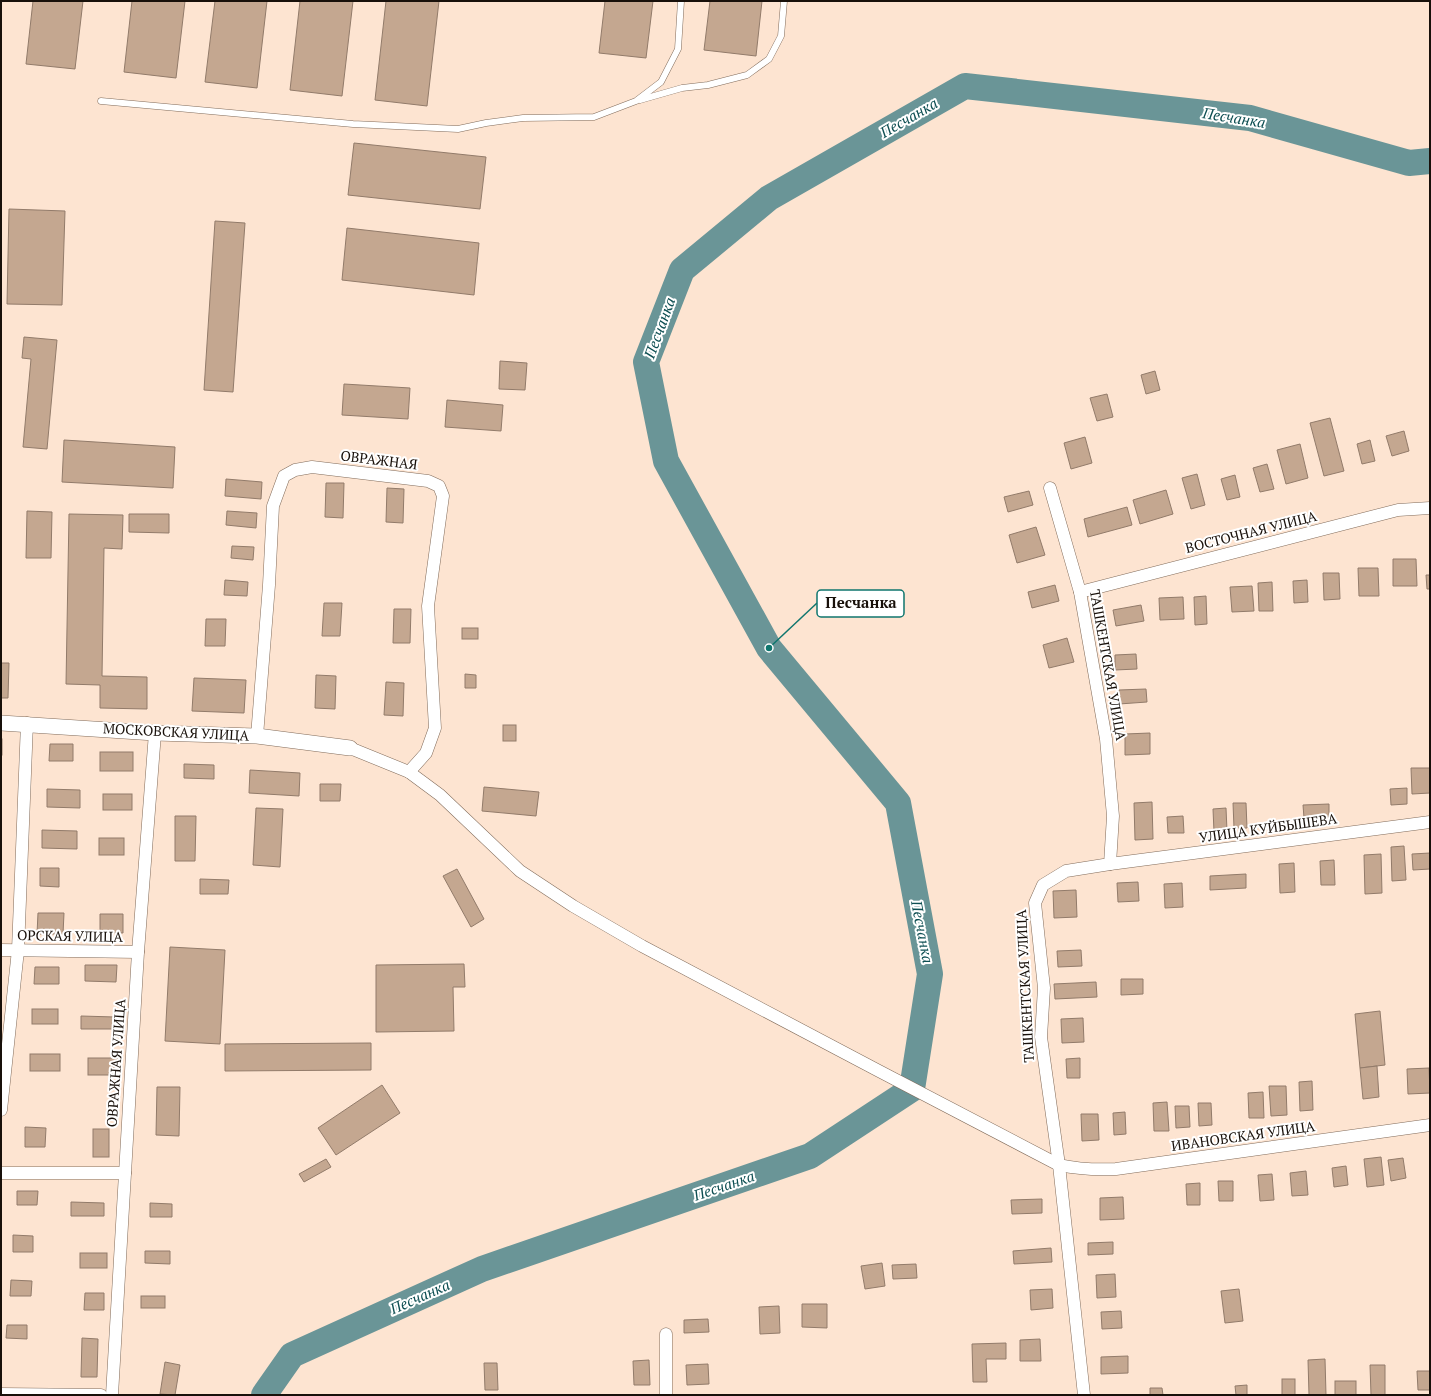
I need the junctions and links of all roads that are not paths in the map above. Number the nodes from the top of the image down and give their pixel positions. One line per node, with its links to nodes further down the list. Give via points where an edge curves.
1 (681, 1): 4 (lane, via 678,49 661,82)
2 (784, 1): 4 (lane, via 781,36 769,59 747,75 708,85 682,88)
3 (101, 101): 4 (lane, via 353,124 458,129 523,118 594,116)
4 (636, 101)
5 (1050, 488): 7 (street, ТАШКЕНТСКАЯ УЛИЦА)
6 (1430, 508): 7 (street, ВОСТОЧНАЯ УЛИЦА, via 1398,510)
7 (1080, 592): 15 (street, ТАШКЕНТСКАЯ УЛИЦА, via 1106,739 1113,816)
8 (1, 723): 9 (street, МОСКОВСКАЯ УЛИЦА)
9 (27, 723): 10 (street, МОСКОВСКАЯ УЛИЦА); 17 (street)
10 (155, 733): 11 (street, МОСКОВСКАЯ УЛИЦА); 18 (street, ОВРАЖНАЯ УЛИЦА)
11 (257, 736): 12 (street, МОСКОВСКАЯ УЛИЦА); 13 (street, ОВРАЖНАЯ, via 273,506 284,476 295,470 312,467 428,481 439,486 443,496 428,606 435,728 426,753)
12 (350, 748): 13 (street, ИВАНОВСКАЯ УЛИЦА)
13 (409, 772): 21 (street, ИВАНОВСКАЯ УЛИЦА, via 440,795 520,871 573,906 670,961)
14 (1430, 822): 15 (street, УЛИЦА КУЙБЫШЕВА)
15 (1110, 864): 21 (street, ТАШКЕНТСКАЯ УЛИЦА, via 1066,871 1043,885 1035,903 1044,988 1041,1037)
16 (1, 950): 17 (street, ОРСКАЯ УЛИЦА)
17 (18, 950): 18 (street, ОРСКАЯ УЛИЦА); 19 (street)
18 (138, 952): 23 (street, ОВРАЖНАЯ УЛИЦА)
19 (1, 1110)
20 (1430, 1125): 21 (street, ИВАНОВСКАЯ УЛИЦА, via 1116,1169 1093,1170)
21 (1059, 1164): 29 (street, ТАШКЕНТСКАЯ УЛИЦА)
22 (1, 1173): 23 (street)
23 (125, 1173): 27 (street, ОВРАЖНАЯ УЛИЦА)
24 (666, 1334): 28 (street)
25 (1, 1394): 26 (street)
26 (101, 1395)
27 (112, 1395)
28 (666, 1395)
29 (1084, 1395)

